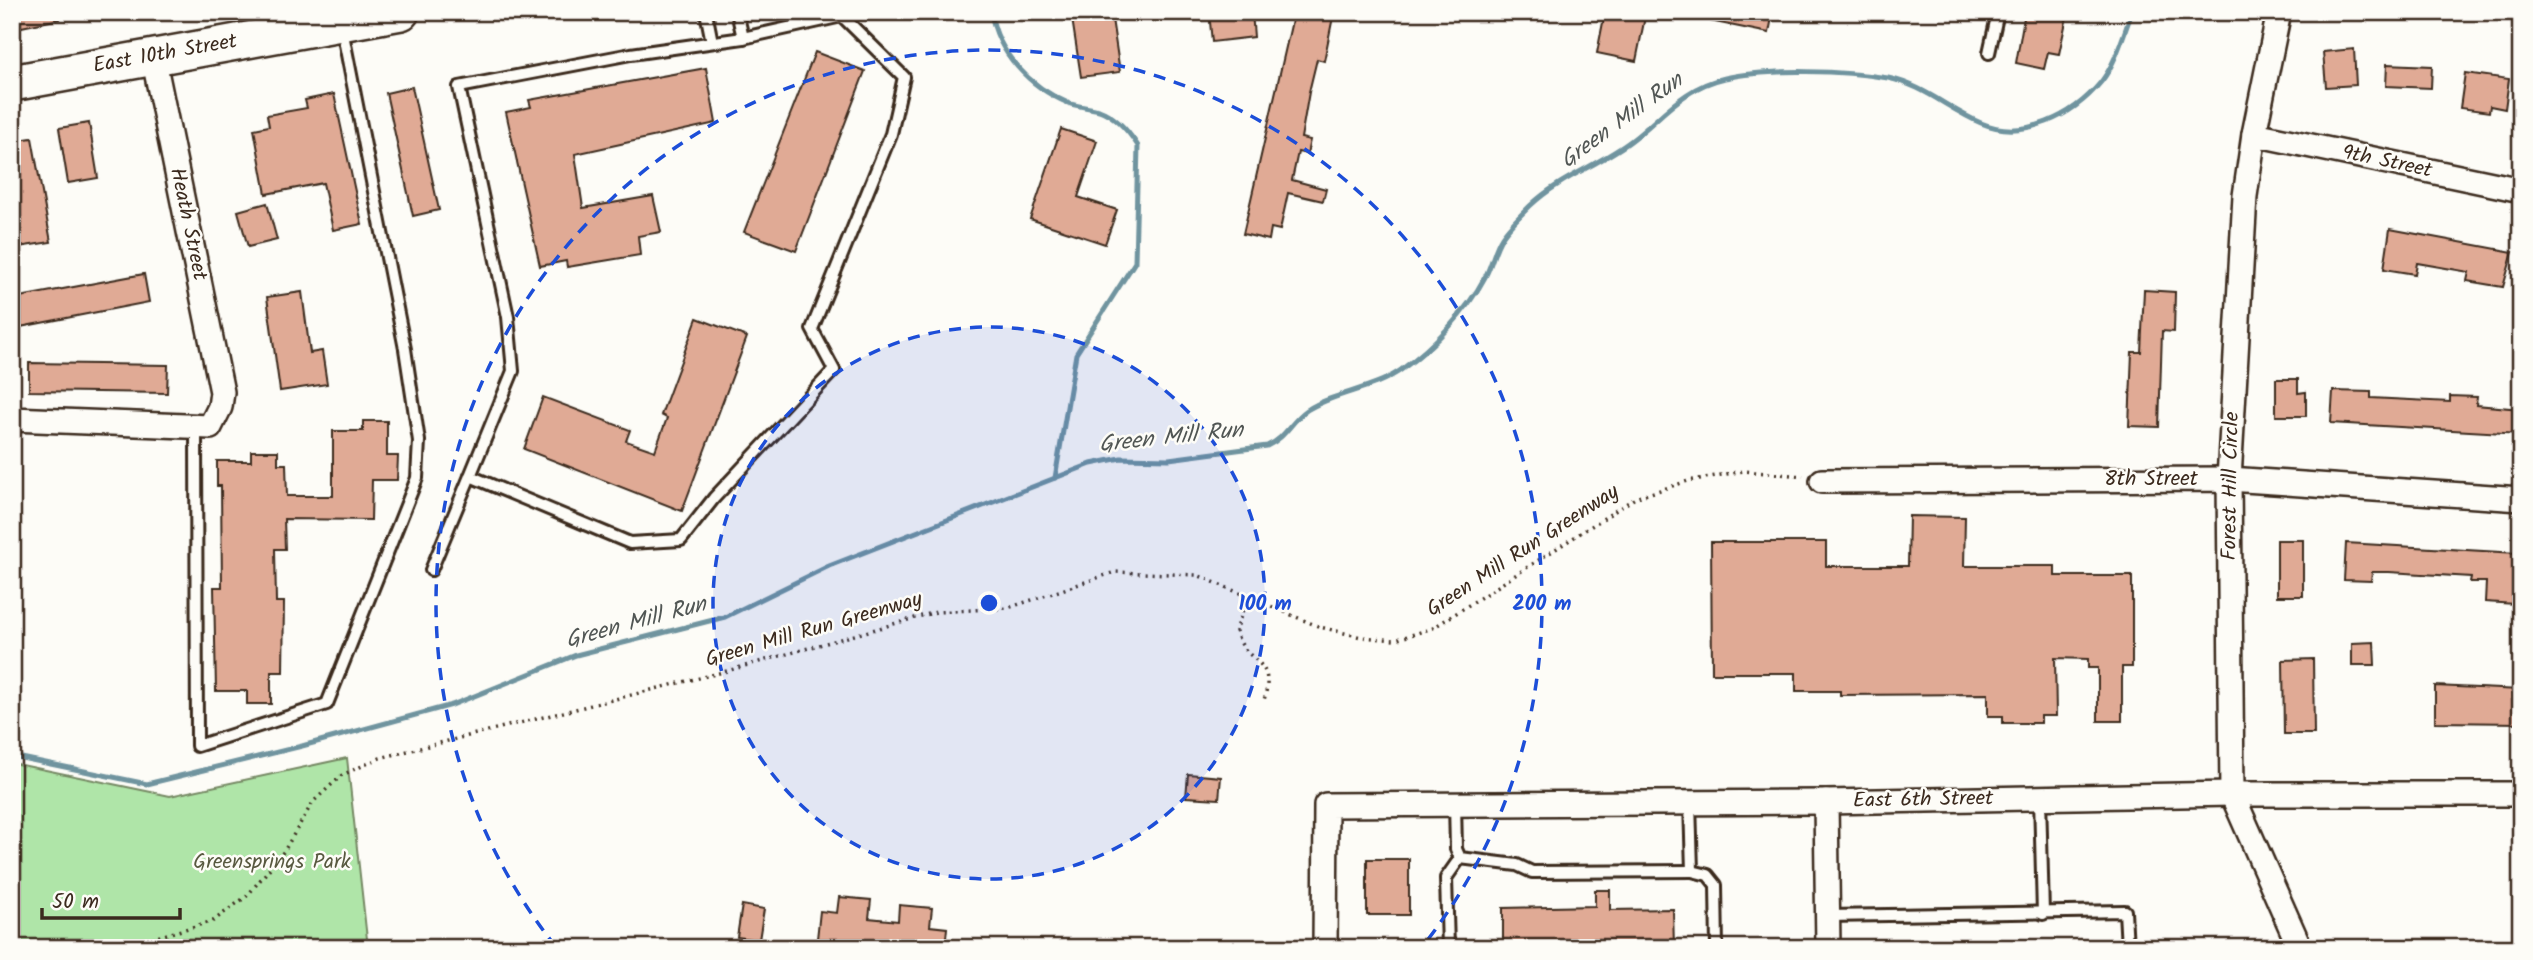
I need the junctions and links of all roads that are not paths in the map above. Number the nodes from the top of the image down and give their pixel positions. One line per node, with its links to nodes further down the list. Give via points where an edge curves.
1 (401, 12): 6 (main road, East 10th Street)
2 (706, 12): 8 (lane)
3 (737, 12): 7 (lane)
4 (1998, 12): 9 (lane)
5 (2279, 12): 12 (street, Forest Hill Circle)
6 (341, 23): 10 (main road, East 10th Street); 15 (lane, via 385,237 419,442 417,478 327,704 197,746)
7 (743, 38): 8 (lane); 16 (lane, via 842,16 904,77 891,134 812,329 834,370 681,541 629,543)
8 (712, 42): 16 (lane, via 459,87 513,354 513,371)
9 (1989, 53)
10 (153, 56): 11 (main road, East 10th Street); 15 (street, Heath Street, via 222,392 210,427)
11 (12, 83)
12 (2254, 134): 13 (street, 9th Street); 17 (street, Forest Hill Circle, via 2245,196)
13 (2521, 190)
14 (12, 419): 15 (street)
15 (196, 427)
16 (470, 476): 20 (lane)
17 (2229, 479): 18 (street, 8th Street); 19 (street, 8th Street); 21 (street, Forest Hill Circle)
18 (1822, 481)
19 (2521, 499)
20 (431, 570)
21 (2232, 794): 22 (street, East 6th Street); 23 (street, East 6th Street); 31 (street, Forest Hill Circle)
22 (2521, 794)
23 (2040, 797): 26 (street, East 6th Street); 29 (lane)
24 (1455, 802): 25 (street, East 6th Street); 27 (lane); 32 (street, East 6th Street, via 1326,805)
25 (1690, 802): 26 (street, East 6th Street); 28 (lane)
26 (1826, 802): 30 (street)
27 (1460, 858): 28 (lane, via 1517,865 1532,872); 33 (lane, via 1446,878)
28 (1692, 871): 34 (lane, via 1708,875 1716,885)
29 (2043, 914): 30 (lane); 36 (lane, via 2125,911)
30 (1827, 916): 35 (street)
31 (2297, 947)
32 (1325, 948)
33 (1448, 948)
34 (1717, 948)
35 (1828, 948)
36 (2126, 948)

